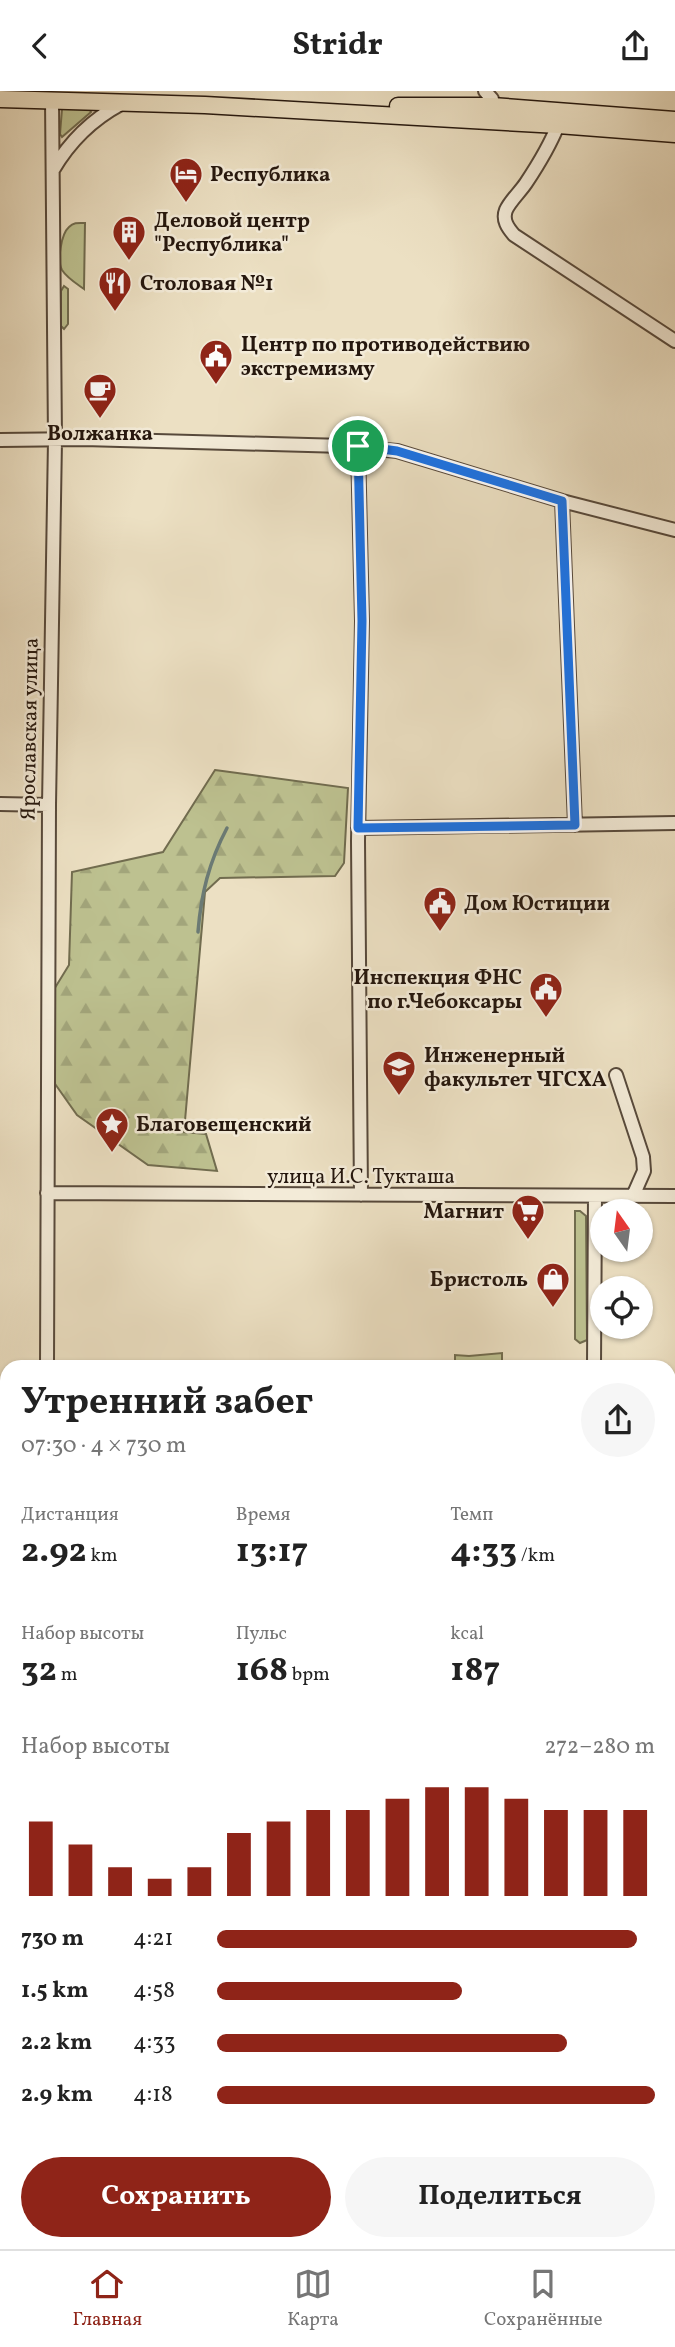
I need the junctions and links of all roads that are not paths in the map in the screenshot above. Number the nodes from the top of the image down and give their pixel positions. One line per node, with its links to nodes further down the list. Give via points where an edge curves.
1 (107, 91): 6 (main road)
2 (485, 91): 7 (street)
3 (52, 95): 4 (main road); 5 (main road); 12 (street, Ярославская улица)
4 (0, 99)
5 (125, 101): 6 (main road); 12 (street, via 86,127)
6 (205, 101): 8 (main road)
7 (492, 107): 8 (main road); 9 (main road)
8 (383, 111): 10 (main road)
9 (675, 120)
10 (558, 125): 11 (main road); 13 (street, via 506,210 507,226 513,236)
11 (675, 134)
12 (52, 171): 15 (street, Ярославская улица)
13 (675, 341)
14 (0, 440): 15 (street)
15 (55, 440): 16 (street); 20 (street, Ярославская улица)
16 (358, 446): 17 (street, via 397,451); 23 (street, via 362,621)
17 (562, 501): 18 (street); 22 (street)
18 (675, 530)
19 (0, 804): 20 (street)
20 (49, 805): 25 (street, Ярославская улица)
21 (675, 823): 22 (street)
22 (575, 825): 23 (street)
23 (358, 828): 26 (street)
24 (616, 1075): 28 (street, via 643,1157 644,1171)
25 (47, 1193): 26 (street, улица И.С. Тукташа); 30 (street, Ярославская улица)
26 (361, 1195): 27 (street, улица И.С. Тукташа)
27 (595, 1196): 28 (street, улица И.С. Тукташа); 31 (street)
28 (633, 1196): 29 (street, улица И.С. Тукташа)
29 (675, 1196)
30 (47, 1360)
31 (594, 1360)

